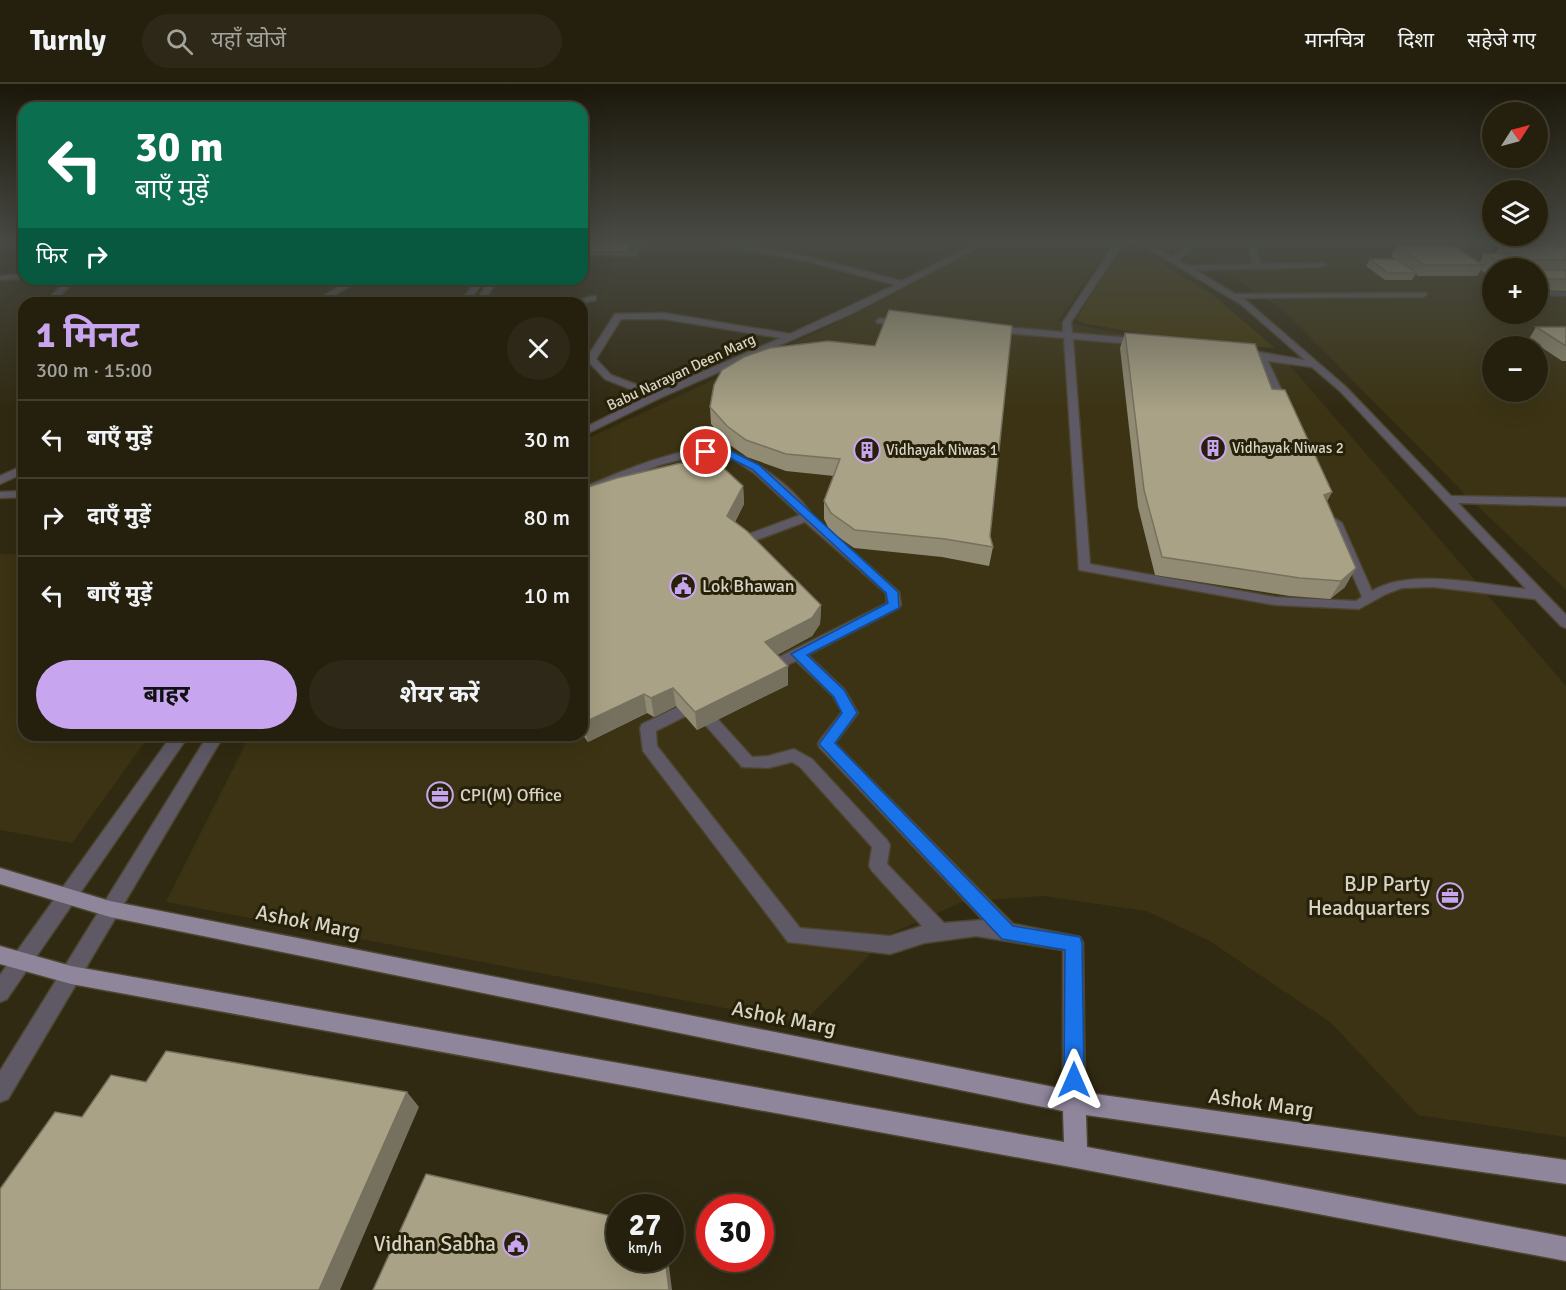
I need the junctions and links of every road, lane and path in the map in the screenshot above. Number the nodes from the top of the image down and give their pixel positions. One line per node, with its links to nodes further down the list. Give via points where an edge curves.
1 (593, 298): 5 (street)
2 (872, 298): 10 (street, Babu Narayan Deen Marg)
3 (1083, 298): 9 (street, via 1067,322)
4 (1236, 298): 14 (street)
5 (588, 300)
6 (880, 321): 7 (street)
7 (915, 324)
8 (986, 328): 9 (street)
9 (1068, 334): 11 (street); 29 (street, via 1084,567 1275,601 1359,605)
10 (791, 337): 15 (street, Babu Narayan Deen Marg); 15 (street, via 664,316 618,316 591,358 608,377)
11 (1153, 344)
12 (1236, 351): 13 (street)
13 (1261, 356): 14 (street); 16 (street)
14 (1315, 364): 23 (street)
15 (656, 396): 17 (street, Babu Narayan Deen Marg)
16 (1290, 419)
17 (588, 430)
18 (18, 471): 19 (street)
19 (0, 481)
20 (588, 490): 26 (street, via 687,452 726,452 756,467)
21 (18, 494): 22 (street)
22 (0, 495)
23 (1448, 499): 24 (street); 28 (street)
24 (1566, 502)
25 (1332, 514): 29 (street)
26 (807, 517): 27 (street); 31 (street, via 892,592 894,605)
27 (722, 549)
28 (1539, 596): 29 (street, via 1401,584); 30 (street)
29 (1369, 598)
30 (1566, 623)
31 (798, 654): 32 (street); 41 (street, via 839,693 850,713 826,744)
32 (747, 680)
33 (716, 695): 34 (street)
34 (696, 705): 40 (street, via 748,763 794,755 806,763 881,845 878,866); 40 (street, via 648,728 650,747 795,936 890,945)
35 (177, 741): 38 (street)
36 (215, 741): 39 (street)
37 (0, 876): 38 (main road, Ashok Marg)
38 (67, 896): 39 (main road, Ashok Marg); 43 (street)
39 (110, 909): 44 (street); 47 (main road, Ashok Marg)
40 (940, 932): 41 (street, via 976,927)
41 (1009, 933): 47 (street, via 1073,943)
42 (0, 955): 43 (main road)
43 (21, 961): 44 (main road); 45 (street)
44 (71, 975): 46 (street); 48 (main road)
45 (0, 992)
46 (0, 1091)
47 (1074, 1102): 48 (main road); 49 (main road, Ashok Marg)
48 (1076, 1156): 50 (main road)
49 (1566, 1172)
50 (1566, 1249)

